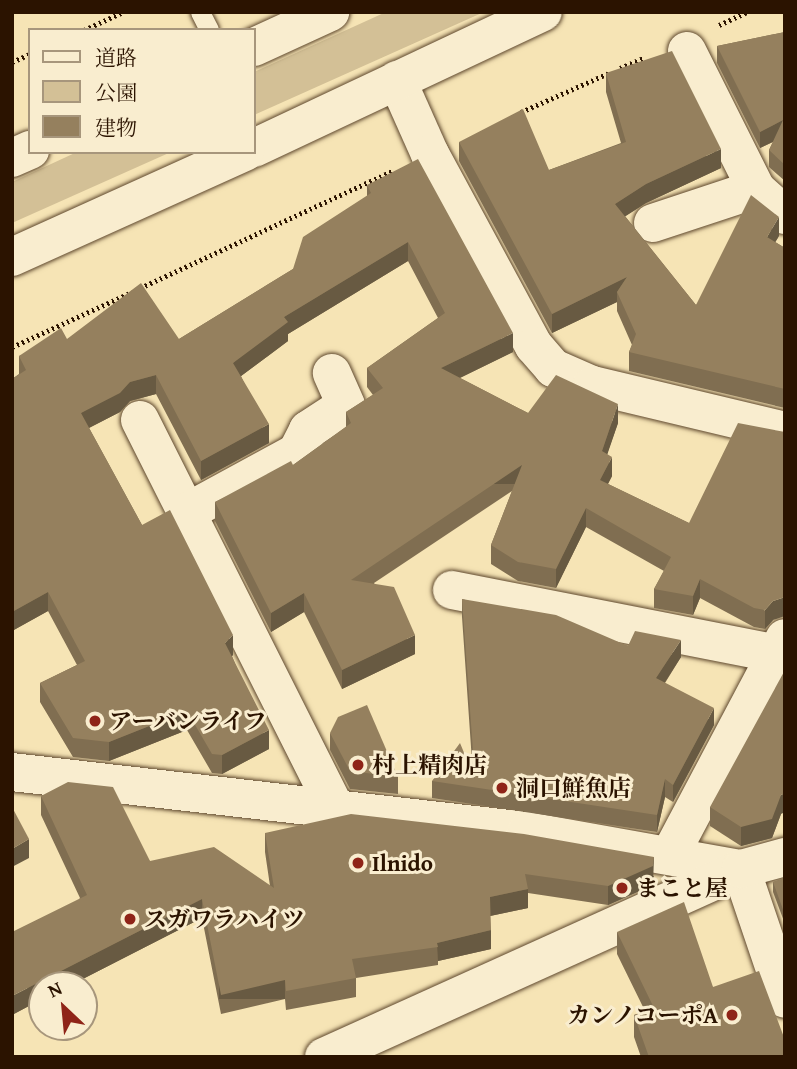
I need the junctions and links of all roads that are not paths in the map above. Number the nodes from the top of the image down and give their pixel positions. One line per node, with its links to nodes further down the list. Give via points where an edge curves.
1 (200, 12): 4 (lane)
2 (543, 12): 7 (street)
3 (318, 15): 6 (street)
4 (208, 28)
5 (699, 40): 12 (street)
6 (256, 46)
7 (397, 80): 8 (street); 18 (street, via 430,154 534,346 552,368 592,385)
8 (256, 147)
9 (28, 151): 11 (street)
10 (240, 154): 15 (street)
11 (12, 158)
12 (756, 189): 13 (street); 14 (street)
13 (785, 215)
14 (653, 223)
15 (12, 257)
16 (332, 373): 19 (street, via 346,404 307,430 297,452)
17 (140, 420): 19 (street)
18 (785, 430)
19 (189, 511): 23 (street)
20 (452, 590): 21 (street)
21 (781, 646): 24 (street)
22 (14, 765): 23 (street)
23 (336, 810): 24 (street)
24 (671, 853): 26 (street)
25 (785, 858): 26 (street)
26 (741, 869): 27 (street); 28 (street)
27 (785, 999)
28 (324, 1057)

